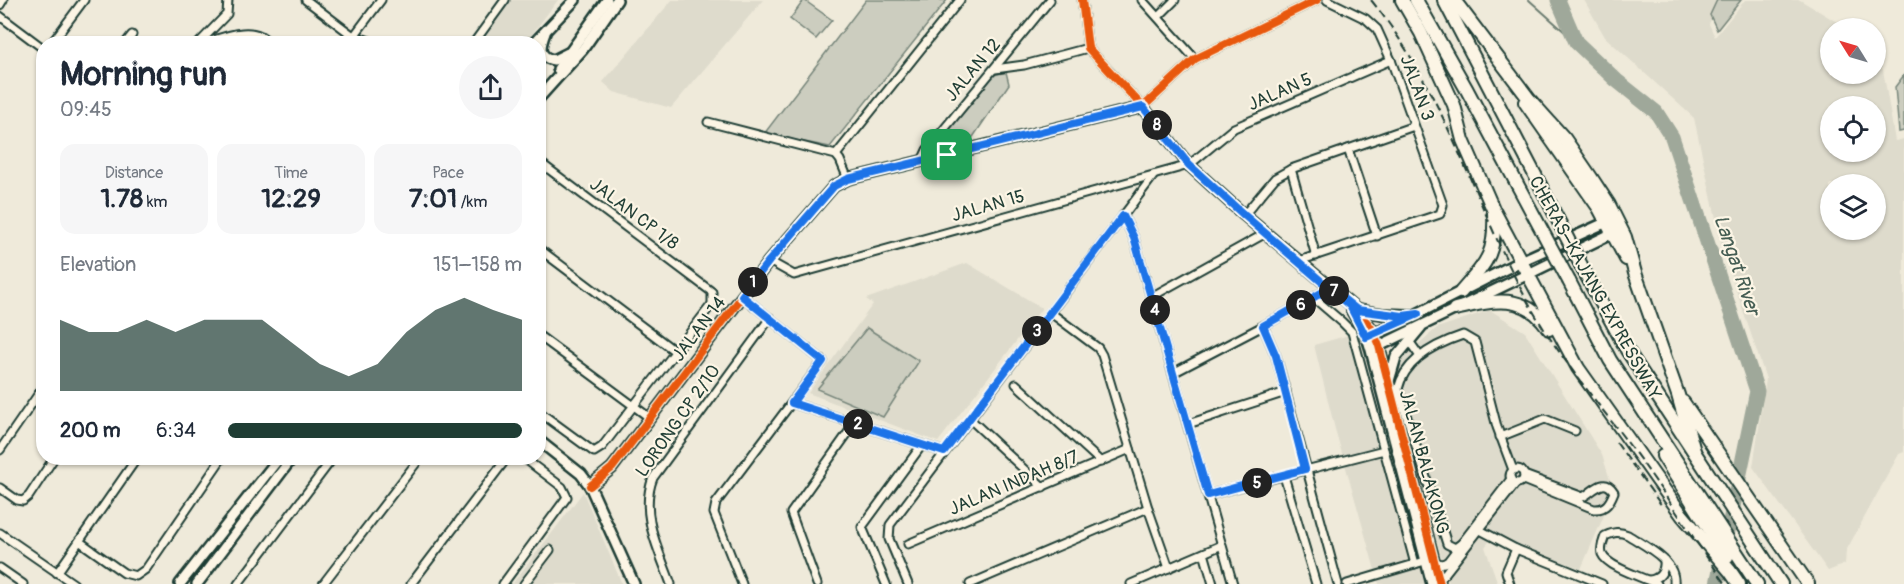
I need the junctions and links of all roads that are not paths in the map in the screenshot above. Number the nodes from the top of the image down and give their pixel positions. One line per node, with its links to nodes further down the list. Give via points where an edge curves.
1 (3, 0): 21 (street)
2 (84, 0): 26 (street)
3 (228, 0): 27 (street, via 227,14)
4 (306, 0): 25 (street)
5 (381, 0): 25 (street)
6 (505, 0): 31 (street)
7 (575, 0): 24 (street)
8 (607, 0): 37 (street)
9 (617, 0): 43 (street, via 583,49)
10 (960, 0): 48 (street)
11 (1050, 0): 41 (street, JALAN 12)
12 (1082, 0): 35 (street)
13 (1142, 0): 23 (street)
14 (1175, 0): 23 (street)
15 (1317, 0): 39 (street)
16 (1327, 0): 40 (street, JALAN 3, via 1372,23)
17 (1402, 0): 55 (highway, via 1450,94 1463,140)
18 (1416, 0): 93 (highway, CHERAS–KAJANG EXPRESSWAY, bridge)
19 (1444, 0): 108 (highway, CHERAS–KAJANG EXPRESSWAY, bridge, via 1627,350)
20 (1454, 0): 36 (highway)
21 (0, 5)
22 (0, 16): 34 (street)
23 (1158, 17): 39 (street)
24 (545, 31): 32 (street); 33 (street)
25 (352, 35): 30 (street)
26 (57, 36)
27 (207, 36)
28 (232, 36): 29 (street)
29 (260, 36)
30 (355, 36)
31 (479, 36)
32 (540, 36)
33 (544, 36)
34 (36, 43)
35 (1088, 48): 41 (street); 44 (street)
36 (1490, 48): 58 (highway); 66 (highway, via 1564,138 1609,205)
37 (572, 51): 38 (street, via 554,60); 42 (street)
38 (546, 58)
39 (1195, 59): 44 (street)
40 (1390, 60): 46 (street, JALAN 3); 50 (street, JALAN 5, via 1234,128)
41 (995, 69): 49 (street, JALAN 12)
42 (546, 82)
43 (546, 90)
44 (1143, 107): 49 (street, JALAN 14); 50 (street)
45 (708, 122): 48 (street)
46 (1414, 126): 47 (street); 60 (street, JALAN 3, via 1443,205 1440,214)
47 (1348, 149): 52 (street); 60 (street)
48 (836, 155): 54 (street)
49 (922, 161): 54 (street, JALAN 14)
50 (1189, 165): 53 (street, JALAN 15); 56 (street)
51 (546, 167): 84 (street, JALAN CP 1/8, via 712,292 712,304)
52 (1291, 169): 56 (street, via 1275,178); 62 (street)
53 (1154, 175): 57 (street); 63 (street, JALAN 15, via 794,275)
54 (848, 179): 63 (street, JALAN 14, via 829,191)
55 (1493, 210): 65 (highway); 69 (highway, via 1492,249)
56 (1244, 215): 59 (street)
57 (1123, 216): 71 (street, via 1134,238); 75 (street)
58 (1610, 227): 65 (street); 66 (highway); 67 (street)
59 (1266, 233): 64 (street); 71 (street)
60 (1377, 236): 62 (street)
61 (546, 254): 84 (street)
62 (1316, 256): 64 (street)
63 (769, 261): 70 (street, JALAN 14)
64 (1299, 261): 68 (street)
65 (1521, 261): 67 (highway); 69 (street)
66 (1635, 273): 91 (highway)
67 (1528, 274): 74 (street); 86 (highway)
68 (1330, 288): 72 (street); 73 (street)
69 (1461, 292): 76 (street)
70 (742, 296): 77 (street); 97 (street, JALAN 14)
71 (1151, 297): 87 (street)
72 (1314, 298): 79 (street); 107 (street, via 1352,332)
73 (1354, 308): 76 (street, via 1403,316); 80 (street)
74 (1455, 309): 78 (street); 86 (highway, via 1489,301 1512,301 1532,310 1542,317 1563,352)
75 (1051, 313): 98 (street); 105 (street, via 1098,348)
76 (1418, 314): 80 (street)
77 (770, 318): 94 (street, via 823,361); 159 (street, LORONG CP 2/10, via 648,489 648,519)
78 (1425, 323): 82 (street); 83 (street)
79 (1263, 326): 87 (street); 90 (street)
80 (1371, 336): 83 (street)
81 (546, 340): 95 (street)
82 (1409, 341): 85 (street); 89 (street, via 1396,357)
83 (1375, 348): 89 (street, JALAN BALAKONG); 138 (street, JALAN BALAKONG)
84 (676, 352): 95 (street)
85 (1419, 355): 102 (street, via 1463,335 1475,342); 132 (street, via 1398,389 1447,544 1455,548)
86 (1578, 368): 144 (highway, via 1682,515)
87 (1173, 373): 100 (street)
88 (1016, 384): 110 (street)
89 (1388, 386): 138 (street, JALAN BALAKONG)
90 (1286, 392): 100 (street); 120 (street)
91 (1678, 395): 108 (highway); 177 (highway)
92 (36, 398): 106 (street)
93 (1634, 398): 144 (highway, via 1648,431); 175 (highway, CHERAS–KAJANG EXPRESSWAY)
94 (792, 403): 99 (street); 160 (street, via 716,503 714,513)
95 (634, 406): 96 (street, via 594,452); 97 (street)
96 (546, 417)
97 (650, 418): 124 (street, JALAN 14, via 612,468)
98 (970, 419): 109 (street); 125 (street)
99 (855, 423): 103 (street); 161 (street, via 791,513)
100 (1188, 424): 127 (street)
101 (1575, 431): 102 (street, via 1545,419)
102 (1500, 437): 121 (street)
103 (922, 445): 109 (street); 162 (street, via 862,527)
104 (546, 446): 124 (street)
105 (1130, 449): 110 (street, JALAN INDAH 8/7); 128 (street)
106 (0, 450)
107 (1384, 450): 120 (street); 140 (street)
108 (1694, 451): 176 (highway, CHERAS–KAJANG EXPRESSWAY)
109 (944, 452): 163 (street, via 890,525 889,539)
110 (1101, 462): 125 (street, JALAN INDAH 8/7)
111 (49, 465): 126 (street, via 23,501)
112 (132, 465): 131 (street)
113 (217, 465): 131 (street, via 146,569 135,576 124,573)
114 (274, 465): 151 (street)
115 (287, 465): 152 (street)
116 (328, 465): 153 (street)
117 (415, 465): 154 (street)
118 (502, 465): 155 (street)
119 (533, 465): 156 (street, via 562,487 567,497)
120 (1305, 469): 122 (street); 169 (street)
121 (1513, 470): 123 (street, via 1510,474); 123 (street, via 1520,470)
122 (1284, 476): 127 (street); 168 (street)
123 (1519, 479): 123 (street, via 1583,498 1600,485 1614,492 1605,507 1594,509); 129 (street); 132 (street)
124 (590, 486): 158 (street)
125 (1043, 486): 133 (street, JALAN INDAH 8/7)
126 (0, 488)
127 (1208, 495): 134 (street)
128 (1148, 508): 142 (street); 164 (street)
129 (1480, 530): 135 (street); 148 (street)
130 (0, 533): 143 (street)
131 (79, 541): 143 (street)
132 (1462, 543): 138 (street, via 1444,564)
133 (908, 544)
134 (1222, 545): 137 (street); 167 (street)
135 (1516, 549): 171 (street, via 1506,572); 172 (street)
136 (550, 550): 157 (street)
137 (1204, 553): 142 (street); 166 (street)
138 (1430, 560): 140 (street); 148 (street, JALAN BALAKONG)
139 (1664, 560): 145 (street, via 1661,575); 145 (street, via 1622,532 1605,536 1603,557); 174 (street, via 1674,572)
140 (1415, 564): 170 (street)
141 (0, 568): 146 (street)
142 (1169, 568): 147 (street)
143 (57, 573): 150 (street)
144 (1738, 579)
145 (1649, 580): 173 (street)
146 (14, 581): 149 (street)
147 (1140, 582): 165 (street)
148 (1437, 583)
149 (23, 584)
150 (74, 584)
151 (180, 584)
152 (196, 584)
153 (238, 584)
154 (324, 584)
155 (411, 584)
156 (503, 584)
157 (524, 584)
158 (634, 584)
159 (671, 584)
160 (741, 584)
161 (817, 584)
162 (886, 584)
163 (908, 584)
164 (970, 584)
165 (1131, 584)
166 (1213, 584)
167 (1233, 584)
168 (1316, 584)
169 (1338, 584)
170 (1347, 584)
171 (1509, 584)
172 (1602, 584)
173 (1657, 584)
174 (1674, 584)
175 (1757, 584)
176 (1781, 584)
177 (1808, 584)

